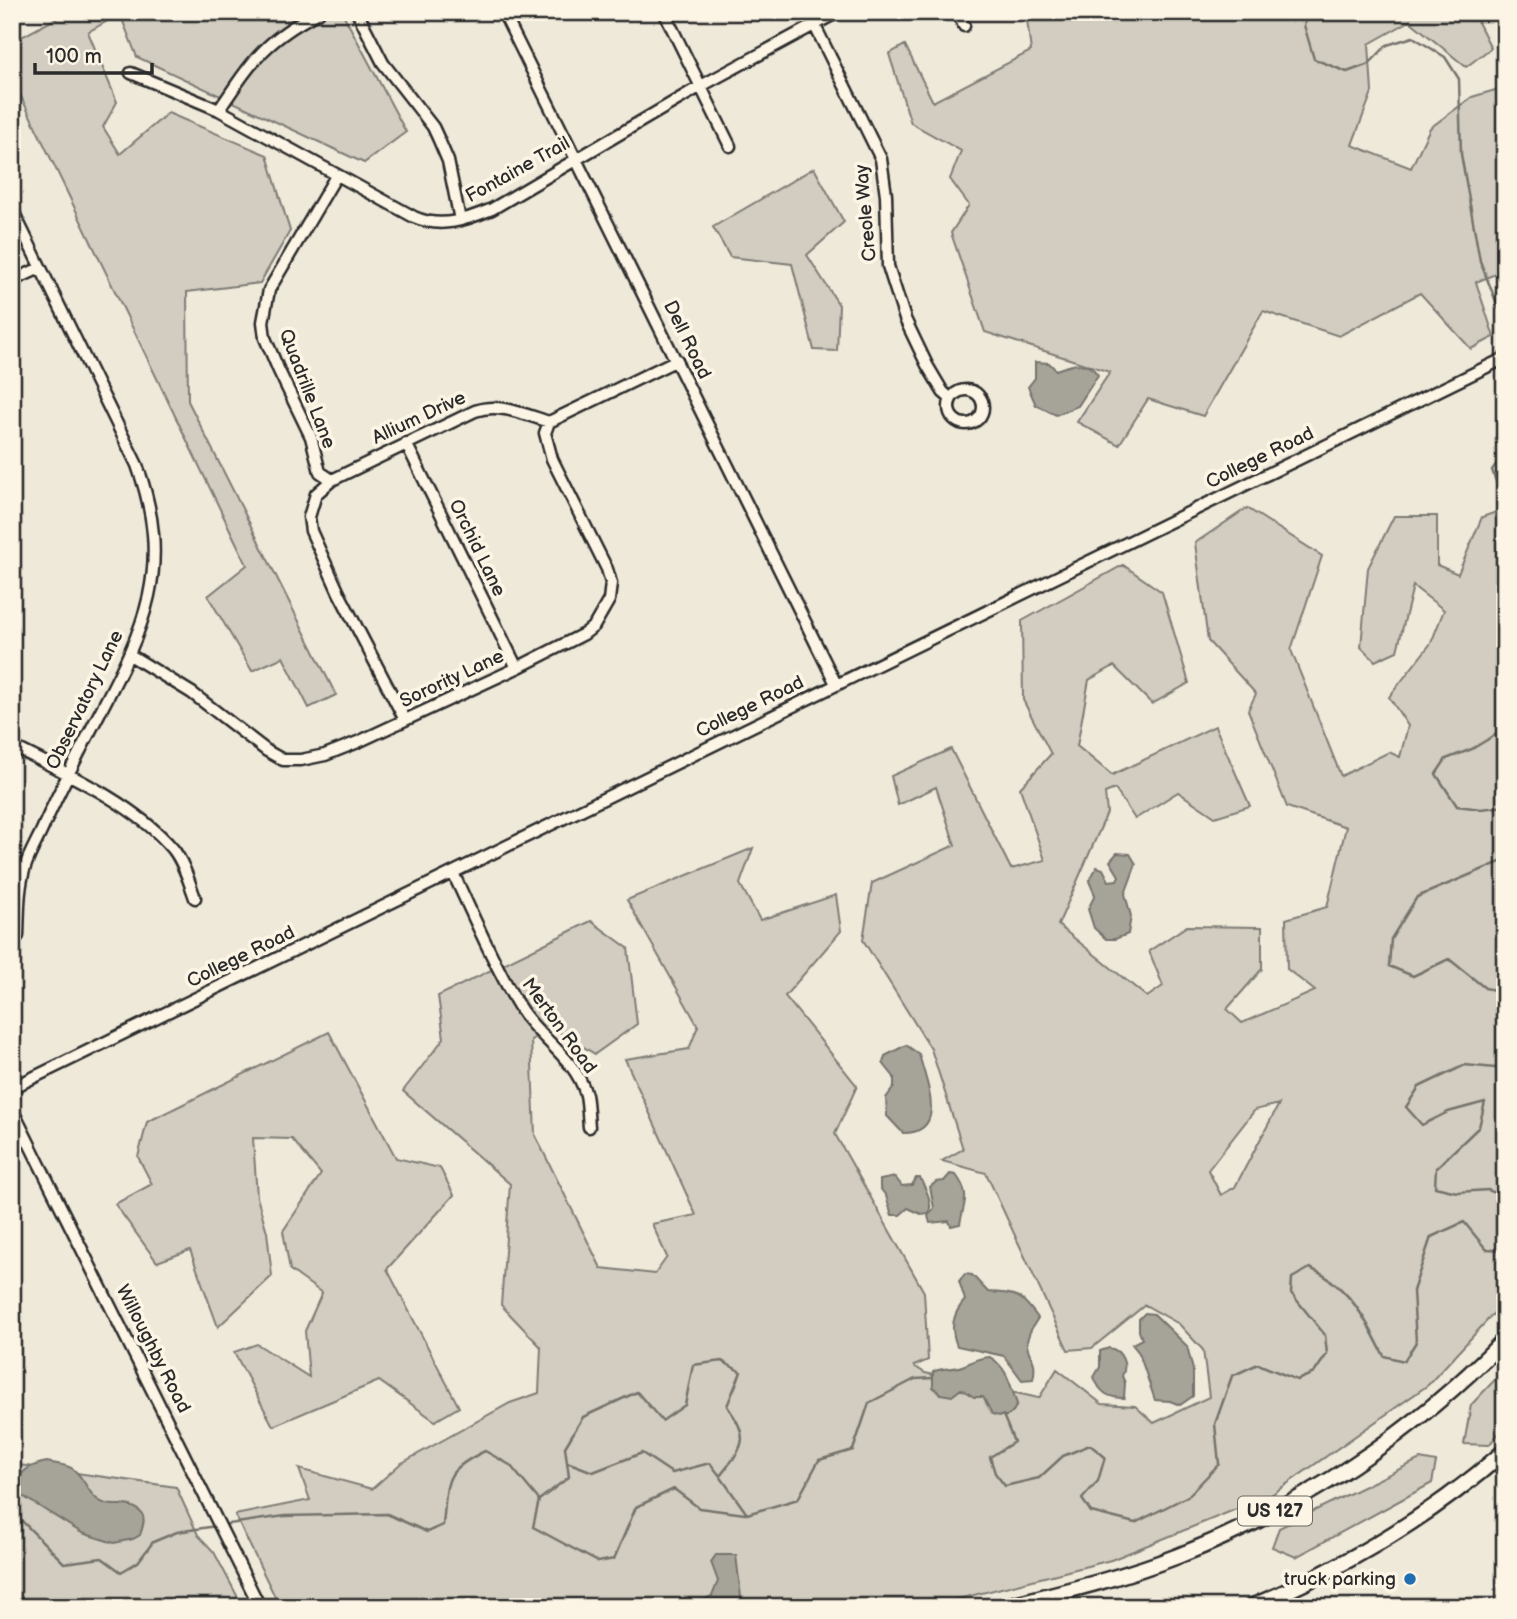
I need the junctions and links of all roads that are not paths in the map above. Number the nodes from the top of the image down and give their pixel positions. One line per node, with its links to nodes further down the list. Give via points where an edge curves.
1 (319, 12): 11 (street, via 265,46)
2 (357, 12): 16 (street, via 383,63 433,127 448,161)
3 (503, 12): 13 (street, Dell Road)
4 (664, 12): 10 (street)
5 (838, 12): 7 (street, Fontaine Trail)
6 (957, 12): 8 (street)
7 (814, 24): 10 (street, Fontaine Trail); 21 (street, Creole Way, via 881,159 888,266 905,319)
8 (964, 26)
9 (131, 73): 11 (street, Fontaine Trail)
10 (701, 86): 12 (street); 13 (street, Fontaine Trail)
11 (219, 110): 14 (street, Fontaine Trail)
12 (730, 146)
13 (578, 159): 16 (street, Fontaine Trail, via 492,209); 20 (street, Dell Road)
14 (336, 176): 16 (street, Fontaine Trail, via 428,223); 24 (street, Quadrille Lane, via 269,289 263,322 279,371 312,437 320,472)
15 (12, 209): 17 (street, Observatory Lane)
16 (460, 220)
17 (40, 268): 18 (street); 27 (street, Observatory Lane, via 148,494 154,541 151,587)
18 (12, 281)
19 (1505, 359): 29 (street, College Road)
20 (677, 360): 22 (street); 29 (street, Dell Road)
21 (951, 399)
22 (549, 422): 23 (street, Allium Drive, via 487,407); 28 (street, Sorority Lane, via 547,446 607,569 609,600 584,634)
23 (407, 443): 24 (street, Allium Drive); 28 (street, Orchid Lane)
24 (332, 480): 30 (street, via 316,494 309,517 311,531)
25 (12, 542): 26 (street)
26 (12, 570)
27 (130, 655): 30 (street, Sorority Lane, via 283,760 325,755); 32 (street, Observatory Lane)
28 (517, 668): 30 (street, Sorority Lane)
29 (836, 684): 33 (street, College Road)
30 (405, 720)
31 (12, 746): 32 (street)
32 (67, 774): 34 (street, via 136,817 173,849); 35 (street, Observatory Lane, via 25,867)
33 (453, 873): 36 (street, College Road); 38 (street, Merton Road, via 517,1005 581,1083)
34 (195, 898)
35 (18, 936)
36 (12, 1088)
37 (12, 1109): 41 (street, Willoughby Road)
38 (589, 1127)
39 (1505, 1339): 42 (highway, US 127, via 1406,1428 1285,1506 1164,1561)
40 (1505, 1451): 43 (highway, via 1384,1539)
41 (260, 1607)
42 (1003, 1607)
43 (1251, 1607)

